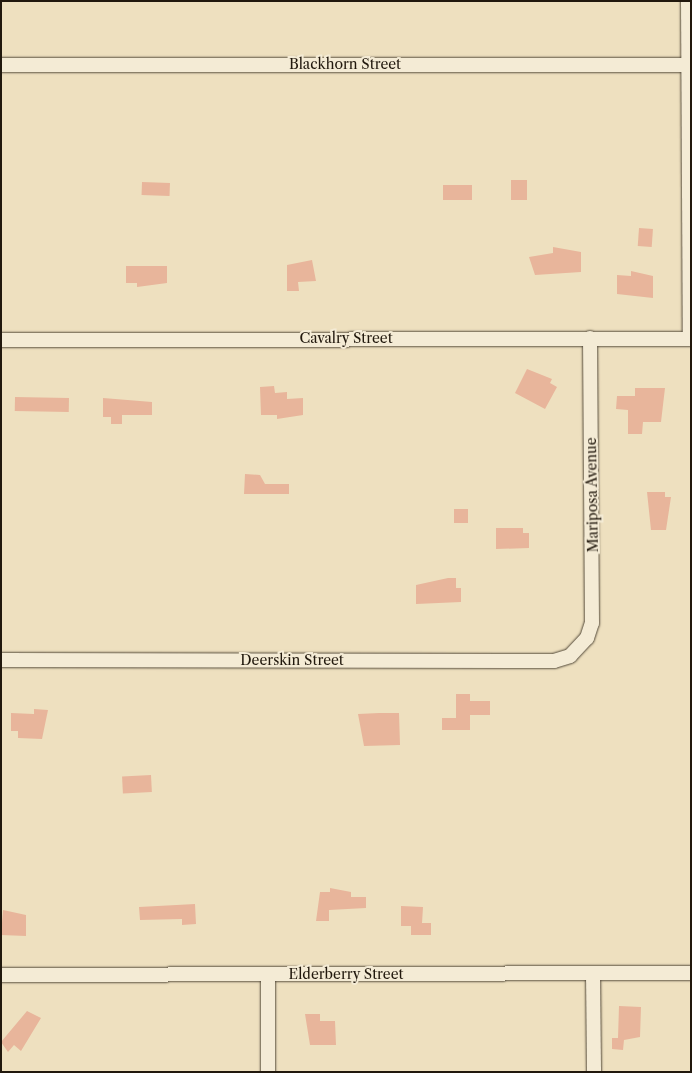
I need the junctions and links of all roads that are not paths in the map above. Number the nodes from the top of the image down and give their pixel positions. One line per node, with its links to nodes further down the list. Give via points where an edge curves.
1 (688, 1): 3 (street)
2 (1, 65): 3 (street, Blackhorn Street)
3 (688, 65): 5 (street)
4 (590, 338): 5 (street, Cavalry Street); 6 (street, Cavalry Street); 7 (street, Mariposa Avenue, via 593,605 587,638)
5 (690, 339)
6 (1, 340)
7 (579, 649): 8 (street, Deerskin Street, via 554,660)
8 (1, 660)
9 (593, 973): 10 (street, Elderberry Street); 11 (street, Elderberry Street); 14 (street)
10 (691, 973)
11 (268, 974): 12 (street, Elderberry Street); 13 (street)
12 (1, 975)
13 (268, 1072)
14 (594, 1072)

